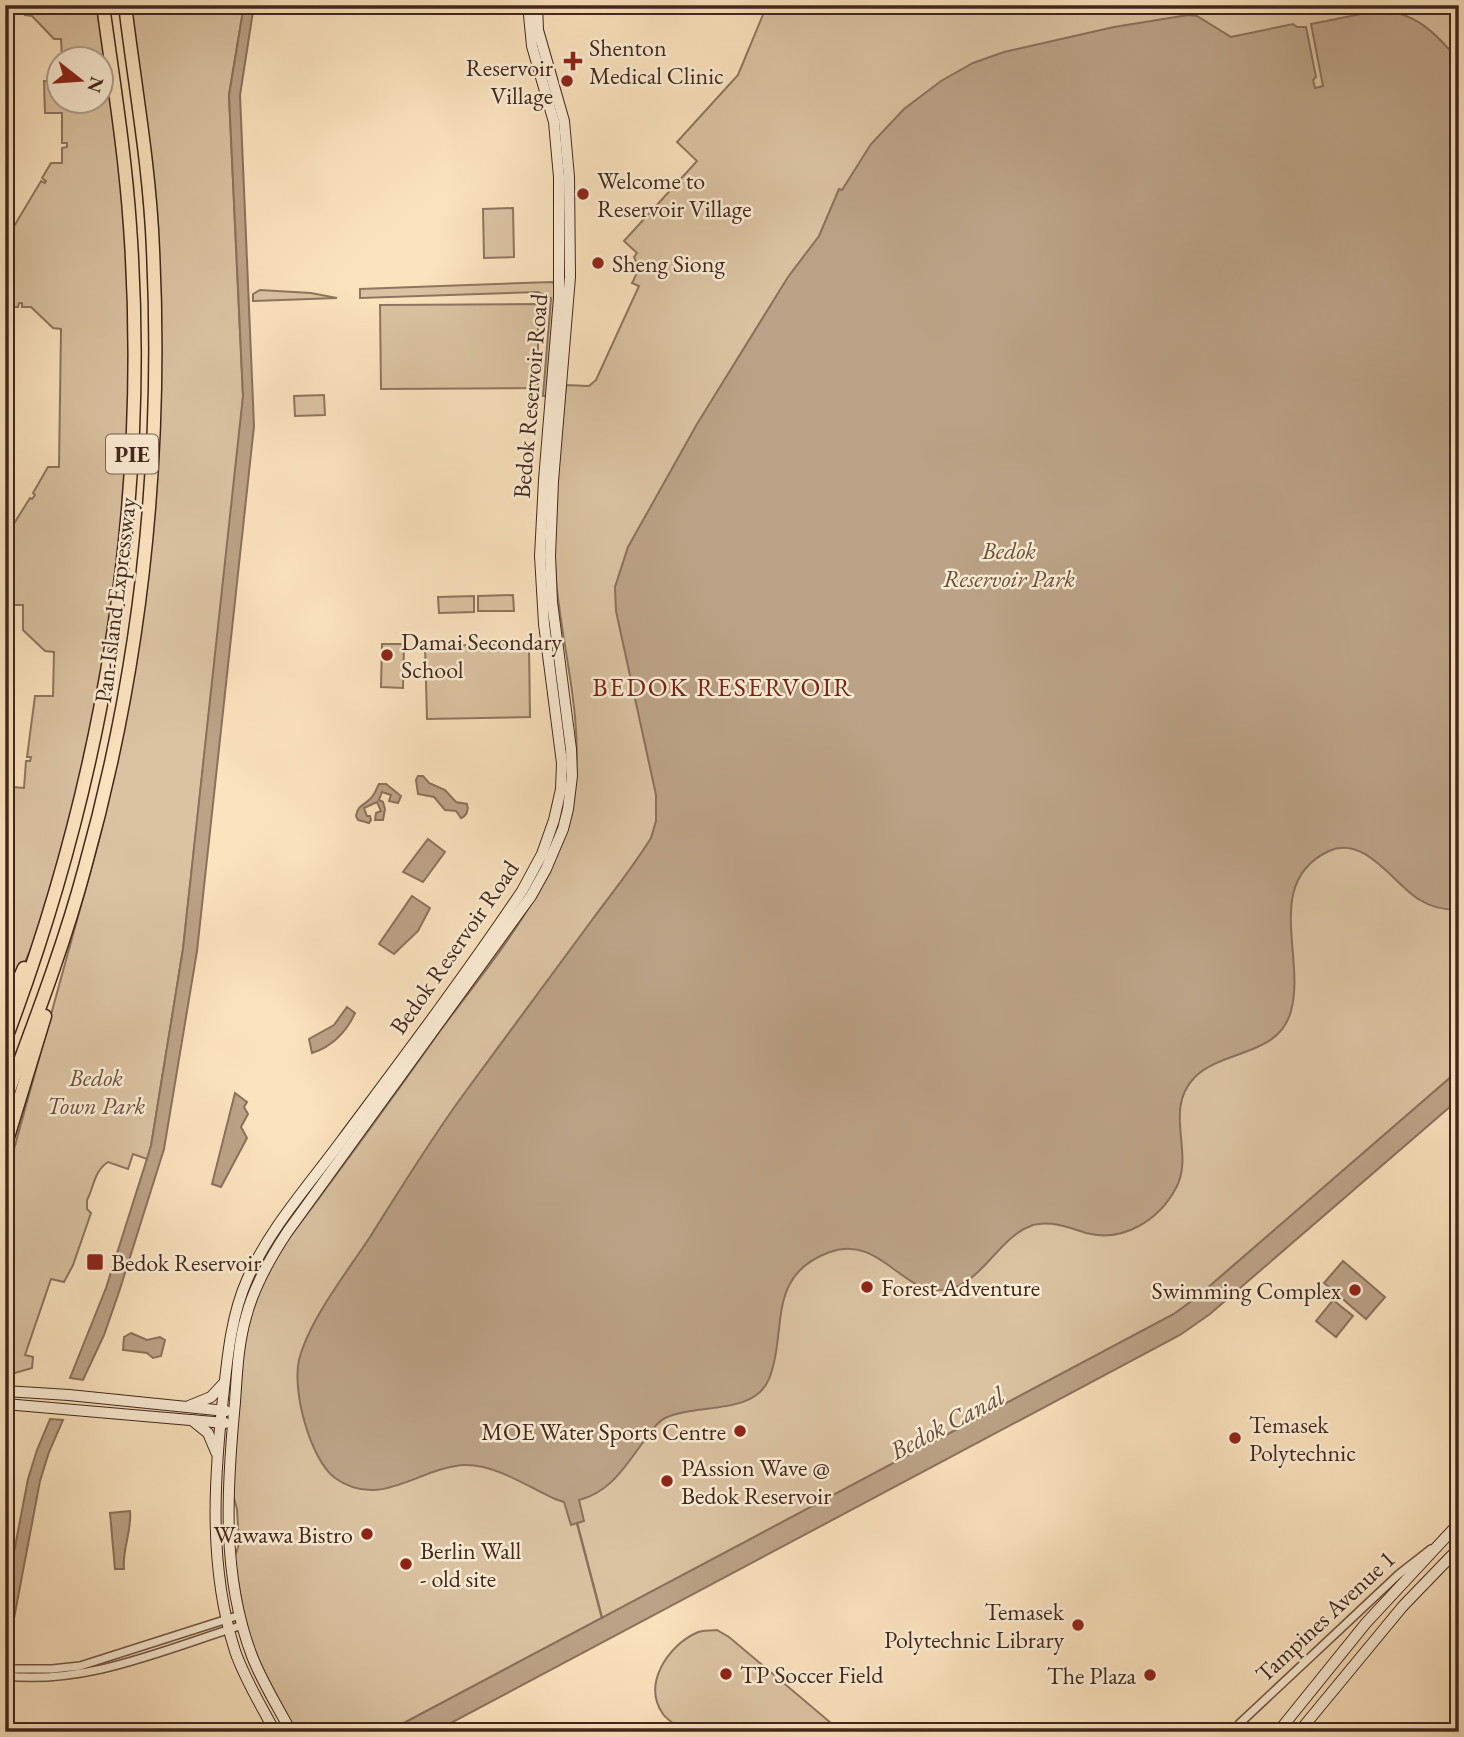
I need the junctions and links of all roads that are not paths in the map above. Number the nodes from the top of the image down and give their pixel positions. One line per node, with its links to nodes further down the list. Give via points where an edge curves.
1 (103, 5): 5 (highway, Pan-Island Expressway / PIE, via 130,224 132,453 106,691)
2 (125, 5): 6 (highway, Pan-Island Expressway / PIE, via 153,247 152,475 123,706 78,894)
3 (528, 5): 12 (main road, Bedok Reservoir Road, via 532,46 554,122 559,177 559,298 540,556 543,614 562,751 559,801 542,854 522,891)
4 (537, 5): 11 (main road, Bedok Reservoir Road, via 541,43 564,121 569,177 570,288 550,556 571,749 568,809 555,850 531,896)
5 (56, 897): 7 (highway); 8 (highway, Pan-Island Expressway / PIE)
6 (50, 978): 9 (highway, Pan-Island Expressway / PIE); 10 (highway, via 52,992)
7 (5, 1011)
8 (5, 1041)
9 (5, 1101)
10 (5, 1147)
11 (318, 1188): 12 (main road); 18 (main road, Bedok Reservoir Road, via 273,1253 252,1299 240,1346)
12 (305, 1189): 13 (main road, Bedok Reservoir Road, via 247,1280 235,1316)
13 (225, 1381): 16 (main road, via 211,1396); 17 (main road, Bedok Reservoir Road)
14 (5, 1391): 16 (main road)
15 (5, 1404): 19 (main road)
16 (186, 1407): 17 (main road)
17 (221, 1410): 18 (main road); 20 (main road, Bedok Reservoir Road)
18 (234, 1411): 21 (main road, Bedok Reservoir Road)
19 (192, 1420): 20 (main road); 22 (main road, via 208,1433)
20 (220, 1422): 21 (main road); 22 (main road, Bedok Reservoir Road)
21 (233, 1423): 28 (main road, Bedok Reservoir Road, via 229,1525)
22 (217, 1456): 29 (main road, Bedok Reservoir Road, via 217,1553)
23 (1459, 1523): 24 (main road, Tampines Avenue 1)
24 (1448, 1535): 26 (main road, Tampines Avenue 1); 34 (street, Tampines Avenue 1, via 1399,1574)
25 (1459, 1548): 27 (main road, Tampines Avenue 1)
26 (1390, 1597): 27 (main road); 35 (main road, Tampines Avenue 1)
27 (1404, 1606): 36 (main road, Tampines Avenue 1)
28 (242, 1620): 29 (street); 33 (main road, Bedok Reservoir Road, via 252,1655)
29 (228, 1624): 30 (street, via 80,1666); 31 (street, via 146,1657 81,1675); 32 (main road, Bedok Reservoir Road, via 240,1666)
30 (5, 1669)
31 (5, 1676)
32 (275, 1732)
33 (291, 1732)
34 (1234, 1732)
35 (1278, 1732)
36 (1299, 1732)

